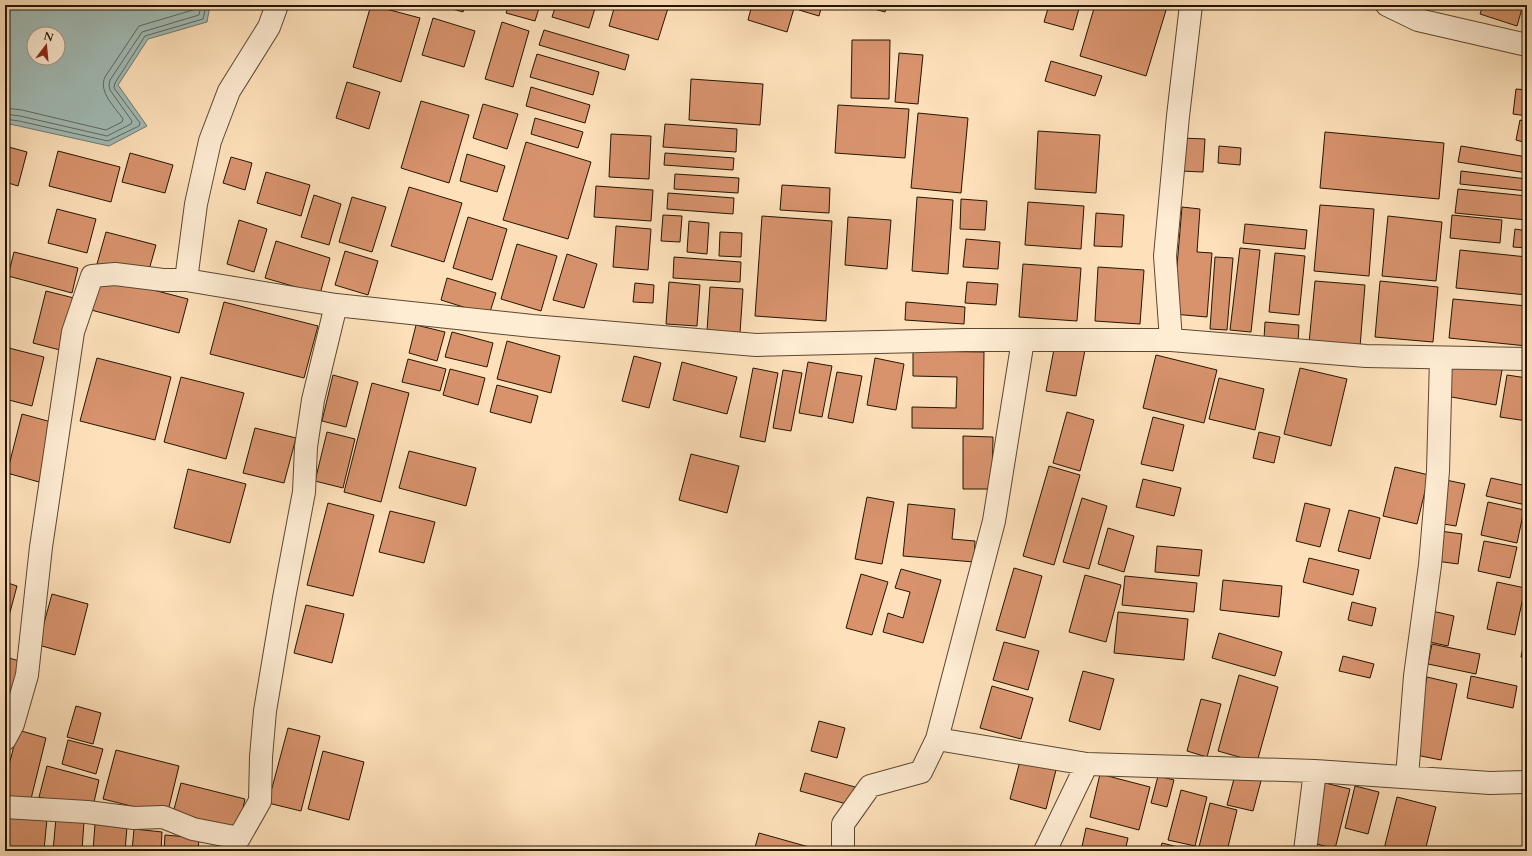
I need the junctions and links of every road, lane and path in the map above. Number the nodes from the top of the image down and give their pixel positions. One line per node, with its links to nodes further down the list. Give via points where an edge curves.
1 (277, 5): 5 (street, via 269,27 229,90 210,141 196,204)
2 (1191, 5): 8 (street, via 1165,256)
3 (1387, 5): 4 (street, via 1418,20)
4 (1527, 45)
5 (186, 280): 6 (street); 11 (street, via 115,274 92,276 73,332 41,547 27,675 13,724)
6 (336, 305): 7 (street, via 532,326 756,345); 17 (street, via 313,400 306,447 304,492 266,711 260,801 239,838 193,829 163,817 134,818)
7 (1023, 340): 8 (street); 12 (street, via 994,521)
8 (1171, 340): 9 (street, via 1366,356)
9 (1441, 358): 10 (street); 15 (street, via 1438,471 1430,565 1415,676)
10 (1527, 359)
11 (5, 739)
12 (938, 739): 13 (street); 18 (street, via 921,772 870,786 843,824)
13 (1087, 764): 14 (street); 19 (street)
14 (1315, 771): 15 (street); 20 (street)
15 (1407, 777): 16 (street, via 1490,783)
16 (1527, 782)
17 (5, 807)
18 (843, 851)
19 (1044, 851)
20 (1305, 851)

